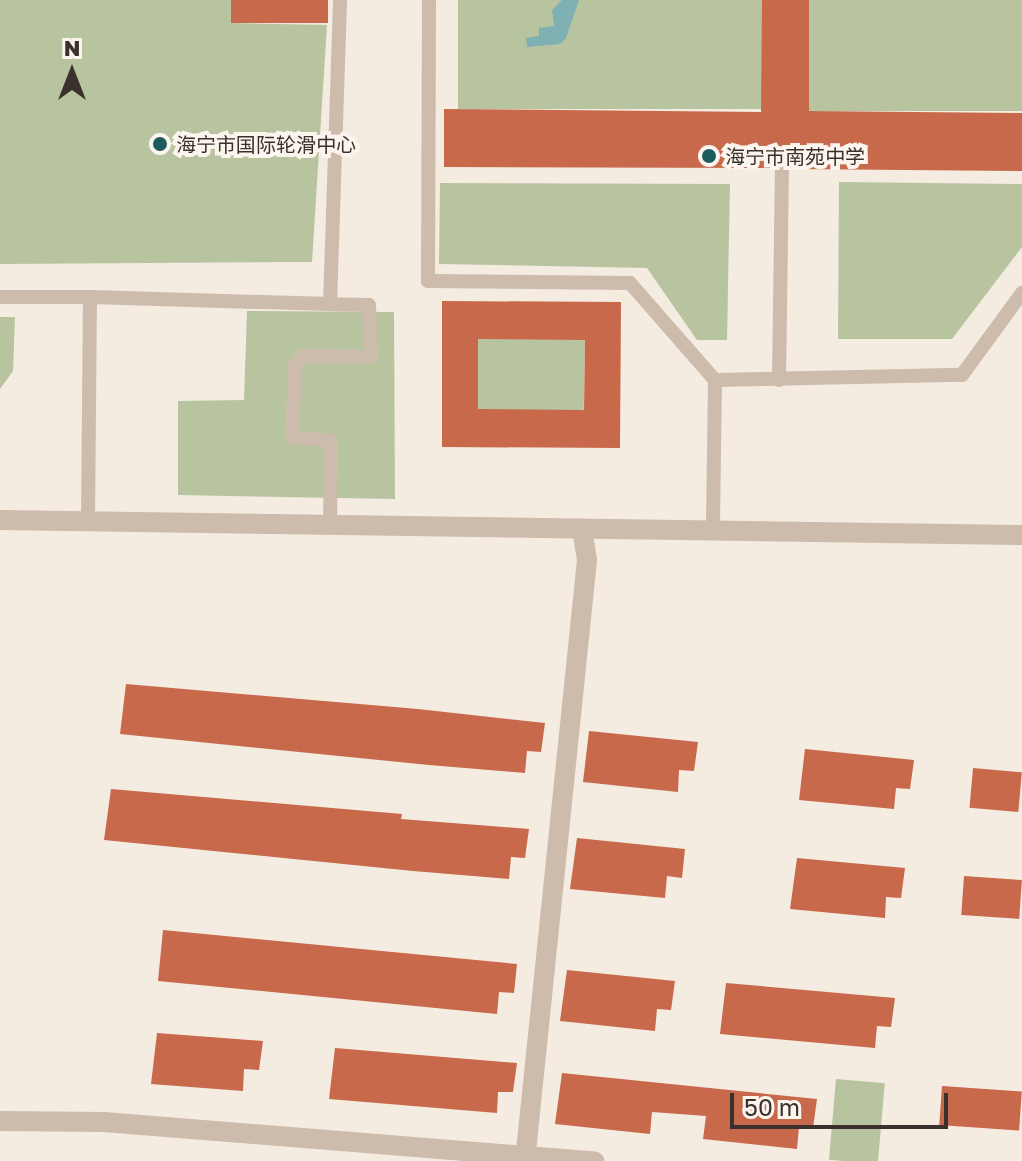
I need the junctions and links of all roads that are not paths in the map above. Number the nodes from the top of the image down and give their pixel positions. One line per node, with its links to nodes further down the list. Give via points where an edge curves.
1 (340, 0): 7 (lane)
2 (429, 0): 8 (lane, via 428,281 630,283)
3 (782, 168): 9 (lane)
4 (1022, 293): 9 (lane, via 962,375)
5 (0, 297): 6 (lane)
6 (90, 297): 7 (lane); 11 (lane)
7 (330, 304): 12 (lane, via 369,305 371,357 303,356 295,365 292,437 331,441)
8 (715, 380): 9 (lane); 14 (lane)
9 (779, 380)
10 (0, 520): 11 (street)
11 (88, 521): 12 (street)
12 (330, 525): 13 (street)
13 (582, 528): 14 (street); 17 (street, via 587,560)
14 (713, 530): 15 (street)
15 (1022, 535)
16 (0, 1121): 17 (street, via 104,1122)
17 (525, 1158): 18 (street)
18 (594, 1161)

